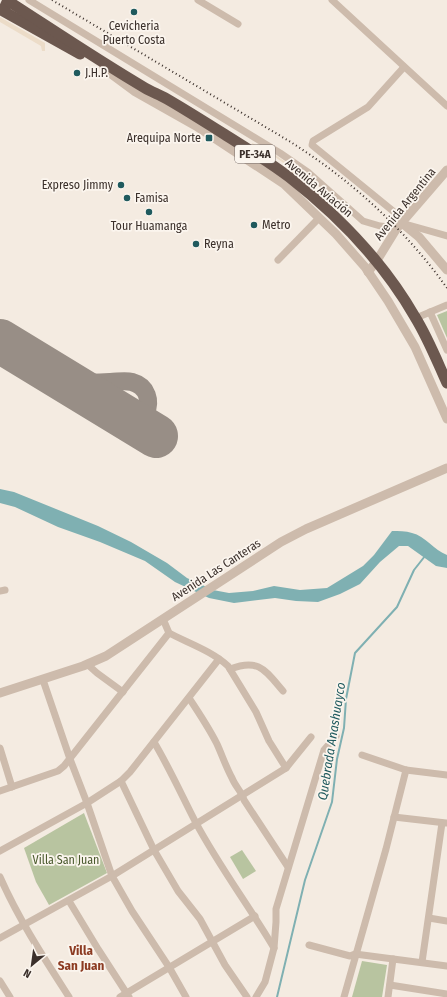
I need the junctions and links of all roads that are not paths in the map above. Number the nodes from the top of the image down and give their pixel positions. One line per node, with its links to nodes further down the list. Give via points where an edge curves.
1 (29, 0): 12 (street, via 280,153 309,173 363,221 380,226)
2 (198, 0): 5 (street)
3 (337, 1): 6 (street)
4 (9, 3): 7 (highway, Avenida Aviación / PE-34A); 7 (highway, Avenida Aviación / PE-34A, via 59,44)
5 (238, 24)
6 (404, 67): 8 (street); 12 (street, via 368,107 313,141 312,145)
7 (111, 71): 10 (highway, Avenida Aviación / PE-34A, via 146,94 167,99 224,134)
8 (447, 106)
9 (447, 170): 12 (street, Avenida Argentina)
10 (294, 187): 11 (street); 15 (highway, Avenida Aviación / PE-34A, via 345,226)
11 (319, 218): 14 (street); 17 (street, via 340,238)
12 (401, 224): 13 (street); 15 (street, Avenida Argentina); 16 (street, via 419,237)
13 (447, 236)
14 (278, 260)
15 (376, 262): 17 (street, Avenida Argentina); 20 (highway, Avenida Aviación / PE-34A)
16 (447, 270)
17 (368, 272): 23 (street, via 415,347)
18 (447, 305): 19 (street)
19 (430, 312): 20 (street); 21 (street)
20 (416, 318): 22 (highway, Avenida Aviación / PE-34A)
21 (447, 350)
22 (447, 383)
23 (447, 420)
24 (447, 468): 25 (street, Avenida Las Canteras, via 306,529 274,546)
25 (163, 619): 26 (street); 28 (street, Avenida Las Canteras, via 106,656)
26 (169, 633): 27 (street); 32 (street)
27 (219, 659): 29 (street); 34 (street)
28 (87, 664): 30 (street, Avenida Las Canteras); 32 (street)
29 (230, 669): 31 (street, via 242,664 258,666 264,669); 41 (street)
30 (43, 680): 33 (street, Avenida Las Canteras); 40 (street)
31 (283, 691)
32 (123, 692): 40 (street)
33 (0, 693)
34 (189, 698): 37 (street); 47 (street, via 208,726 224,764)
35 (336, 736): 54 (street, via 324,750)
36 (311, 737): 41 (street)
37 (154, 742): 44 (street); 51 (street)
38 (0, 748): 45 (street)
39 (362, 755): 42 (street)
40 (70, 760): 45 (street, via 58,771); 48 (street)
41 (286, 768): 47 (street)
42 (406, 770): 43 (street); 49 (street)
43 (447, 775)
44 (121, 781): 48 (street); 52 (street)
45 (12, 787): 46 (street)
46 (0, 791)
47 (243, 796): 51 (street); 54 (street)
48 (87, 803): 53 (street); 55 (street)
49 (394, 817): 50 (street); 66 (street)
50 (445, 823): 59 (street)
51 (196, 824): 52 (street); 58 (street)
52 (154, 850): 55 (street); 63 (street)
53 (0, 851)
54 (288, 867): 65 (street, via 276,909)
55 (112, 876): 57 (street); 70 (street)
56 (0, 877): 61 (street)
57 (69, 901): 61 (street); 75 (street)
58 (255, 916): 63 (street); 65 (street)
59 (429, 918): 60 (street); 68 (street)
60 (447, 921)
61 (24, 925): 62 (street); 77 (street)
62 (0, 938)
63 (212, 941): 70 (street); 79 (street, via 224,965)
64 (309, 945): 66 (street, via 350,956)
65 (274, 948): 80 (street, via 265,982)
66 (355, 954): 67 (street); 81 (street)
67 (393, 959): 68 (street); 72 (street)
68 (422, 962): 69 (street)
69 (447, 966)
70 (170, 967): 75 (street); 78 (street)
71 (0, 981): 76 (street)
72 (390, 986): 73 (street); 82 (street)
73 (431, 994): 74 (street)
74 (447, 994)
75 (125, 996)
76 (10, 997)
77 (69, 997)
78 (186, 997)
79 (247, 997)
80 (256, 997)
81 (344, 997)
82 (388, 997)

